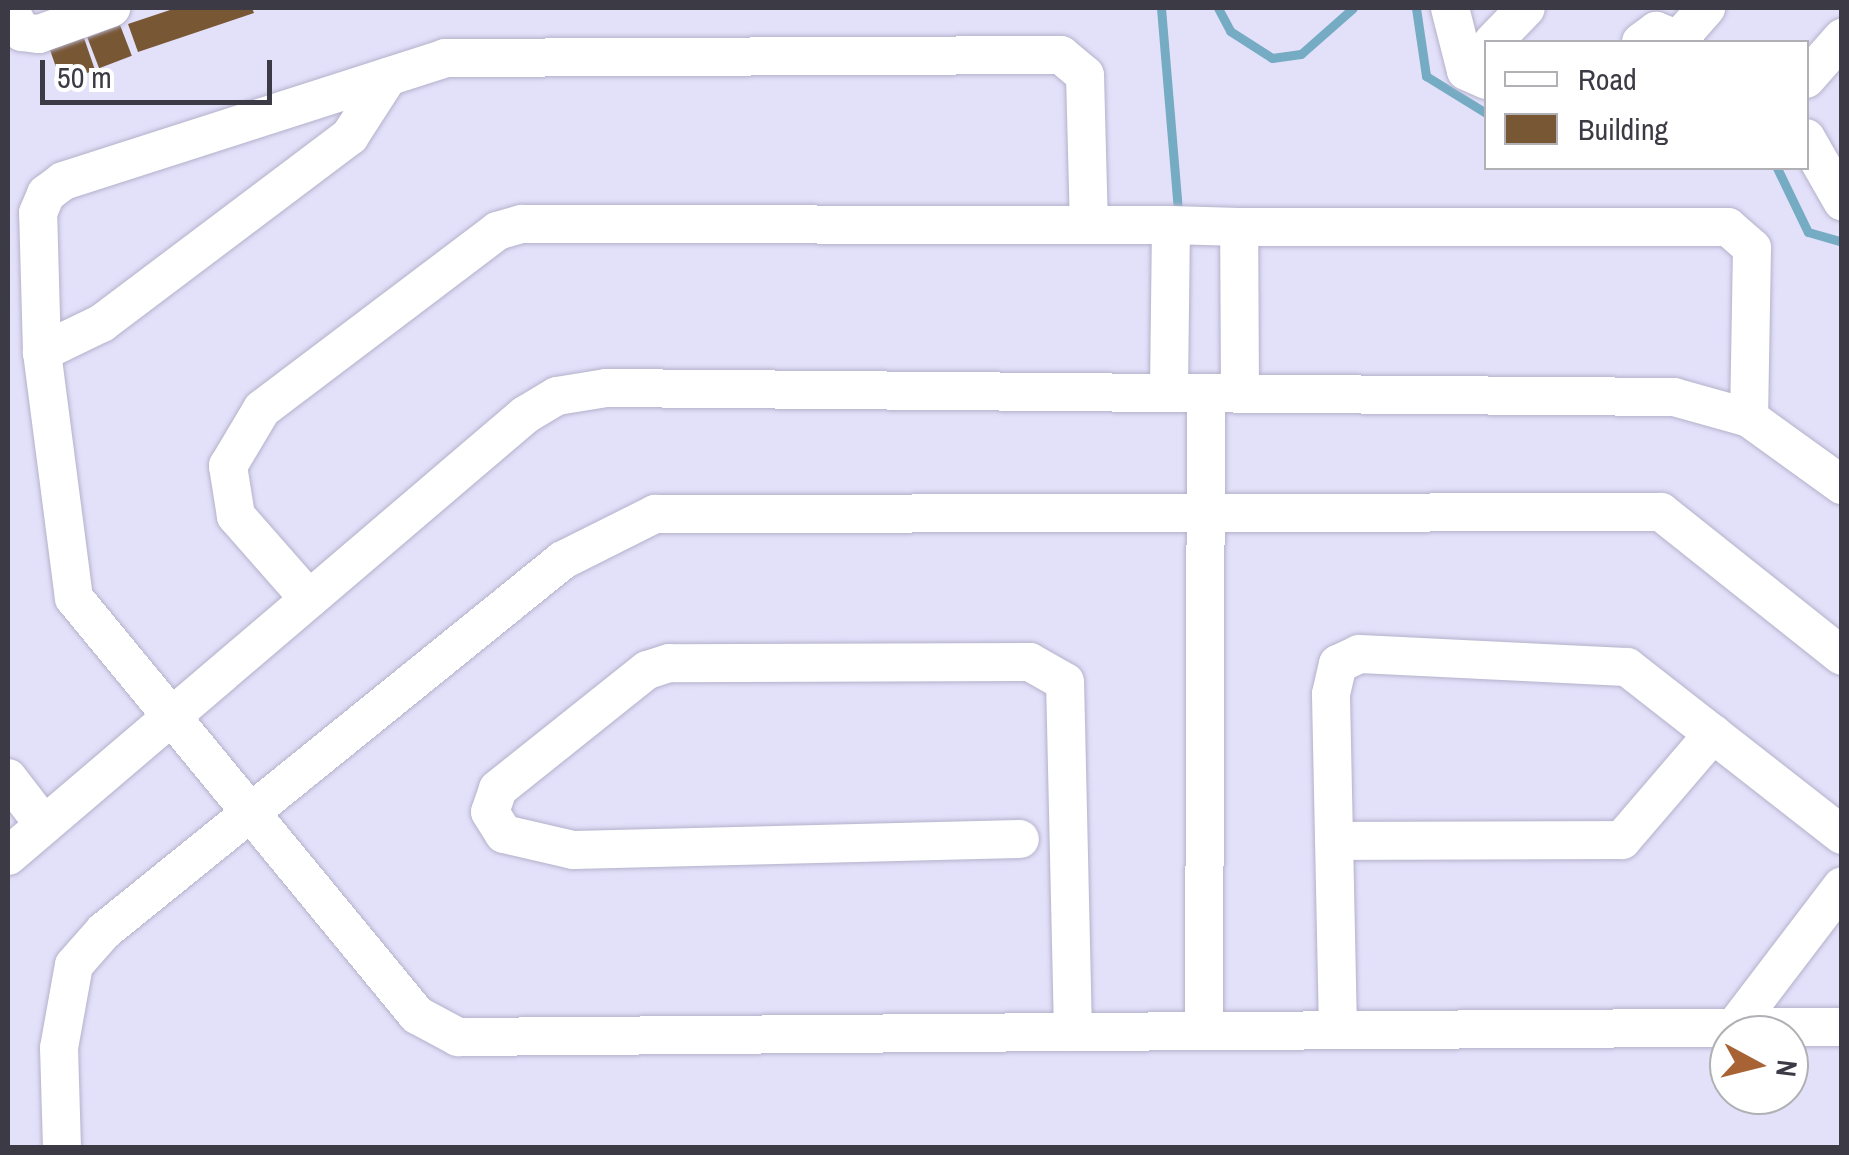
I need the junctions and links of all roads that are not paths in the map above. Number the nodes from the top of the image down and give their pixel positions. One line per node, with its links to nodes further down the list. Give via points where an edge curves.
1 (8, 8): 2 (street, via 22,32 39,34)
2 (111, 8)
3 (1450, 8): 11 (street)
4 (1526, 8): 7 (street)
5 (1706, 8): 10 (street)
6 (1842, 38): 12 (street)
7 (1495, 40)
8 (1644, 40): 9 (street, via 1656,31)
9 (1679, 40)
10 (1683, 40)
11 (1480, 67)
12 (1809, 76)
13 (388, 77): 16 (street, via 445,58 1061,55 1085,75); 19 (street, via 350,136 102,323); 19 (street, via 63,181 46,194 38,213)
14 (1809, 143): 15 (street)
15 (1842, 201)
16 (1090, 225): 17 (street); 24 (street, via 522,224 497,232 262,408 228,466 236,516)
17 (1171, 225): 18 (street); 20 (street)
18 (1239, 226): 20 (street); 21 (street, via 1728,228 1752,248)
19 (42, 352): 26 (street, via 74,598)
20 (1205, 393): 21 (street, via 1674,397); 23 (street); 24 (street, via 606,388 557,396)
21 (1749, 418): 22 (street)
22 (1842, 485)
23 (1206, 514): 25 (street, via 1661,512); 29 (street, via 655,514 563,560); 41 (street)
24 (309, 599): 26 (street)
25 (1842, 656)
26 (172, 716): 29 (street); 30 (street)
27 (1713, 734): 31 (street); 33 (street, via 1622,840); 33 (street, via 1627,666 1359,654 1338,664 1331,694)
28 (8, 778): 30 (street)
29 (252, 813): 42 (street, via 418,1015 458,1036); 43 (street, via 74,965 59,1048)
30 (44, 825): 34 (street)
31 (1842, 835)
32 (1020, 840): 42 (street, via 573,850 504,834 490,812 498,789 647,670 670,662 1047,667 1065,682)
33 (1334, 841): 40 (street)
34 (8, 856)
35 (1842, 886): 36 (street)
36 (1744, 1015)
37 (1809, 1027): 38 (street)
38 (1842, 1027)
39 (1709, 1028): 40 (street)
40 (1338, 1030): 41 (street)
41 (1204, 1031): 42 (street)
42 (1074, 1032)
43 (62, 1148)

